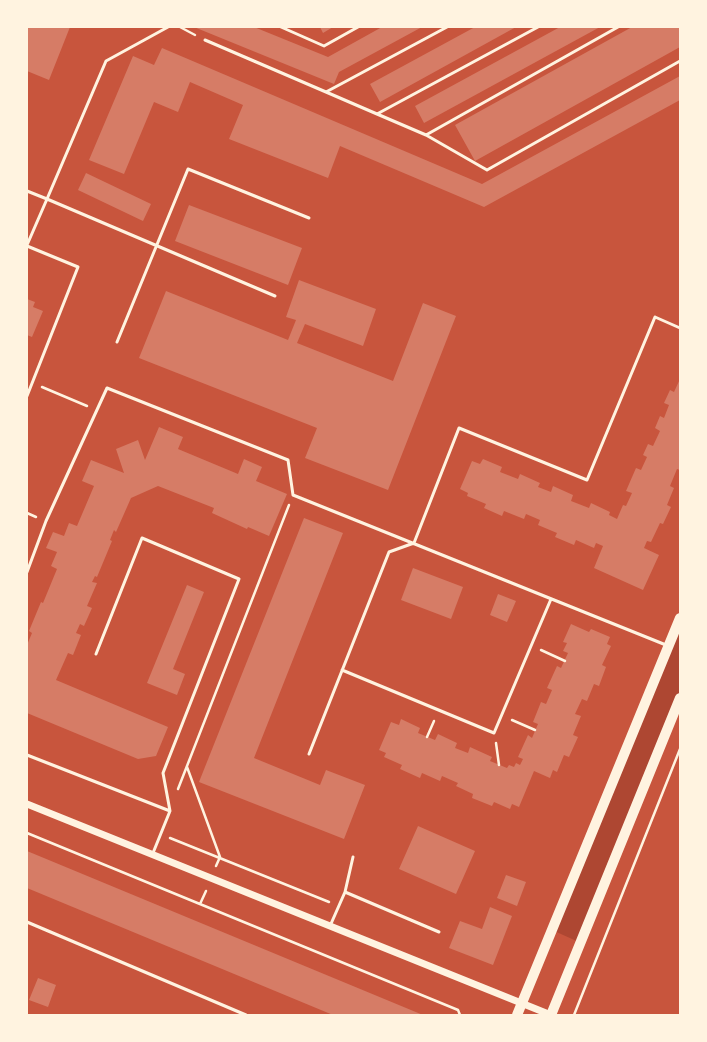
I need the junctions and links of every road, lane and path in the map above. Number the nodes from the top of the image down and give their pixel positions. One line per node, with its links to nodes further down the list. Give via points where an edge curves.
1 (168, 27): 14 (lane, via 106,61)
2 (180, 27): 8 (path)
3 (282, 27): 4 (lane, via 324,46)
4 (358, 27)
5 (447, 27): 10 (lane)
6 (538, 27): 11 (lane)
7 (618, 27): 12 (lane)
8 (205, 40): 10 (lane)
9 (680, 61): 12 (lane, via 487,170)
10 (326, 92): 11 (lane)
11 (377, 114): 12 (lane)
12 (426, 135)
13 (27, 191): 14 (lane)
14 (47, 199): 16 (lane); 17 (lane)
15 (309, 218): 17 (lane, via 188,169)
16 (27, 246): 22 (lane, via 78,267)
17 (157, 246): 18 (lane); 20 (lane)
18 (276, 296)
19 (680, 328): 26 (lane, via 655,317 587,480 459,428)
20 (117, 342)
21 (27, 381): 22 (lane)
22 (32, 383): 23 (lane); 24 (path)
23 (27, 396)
24 (97, 411): 25 (lane, via 107,388 288,460); 27 (lane, via 46,521)
25 (293, 495): 26 (lane); 45 (path)
26 (414, 543): 28 (lane); 34 (lane, via 389,552)
27 (27, 572)
28 (551, 598): 30 (lane); 31 (lane)
29 (680, 618): 31 (main road)
30 (531, 646): 33 (path); 37 (lane)
31 (668, 646): 60 (main road)
32 (96, 654): 47 (lane, via 142,538 239,579 163,773)
33 (565, 660)
34 (342, 670): 36 (lane); 42 (lane)
35 (680, 698): 64 (main road)
36 (438, 710): 39 (lane); 40 (path)
37 (502, 715): 38 (path); 39 (lane)
38 (535, 730)
39 (494, 733): 44 (path)
40 (427, 737)
41 (680, 749): 65 (path)
42 (309, 754)
43 (27, 755): 47 (lane)
44 (499, 765)
45 (187, 767): 47 (path); 51 (path)
46 (27, 804): 50 (street)
47 (170, 811): 49 (lane)
48 (27, 833): 55 (path)
49 (161, 834): 50 (lane); 51 (path)
50 (152, 855): 53 (street)
51 (220, 857): 53 (path); 56 (path)
52 (353, 857): 54 (lane)
53 (211, 878): 55 (path); 58 (street)
54 (345, 892): 56 (lane); 59 (lane)
55 (200, 904): 62 (path, via 458,1010)
56 (338, 906): 58 (lane)
57 (27, 922): 61 (lane)
58 (330, 926): 60 (street)
59 (439, 932)
60 (522, 1003): 63 (main road); 64 (street)
61 (246, 1015)
62 (460, 1015)
63 (517, 1015)
64 (552, 1015)
65 (574, 1015)

